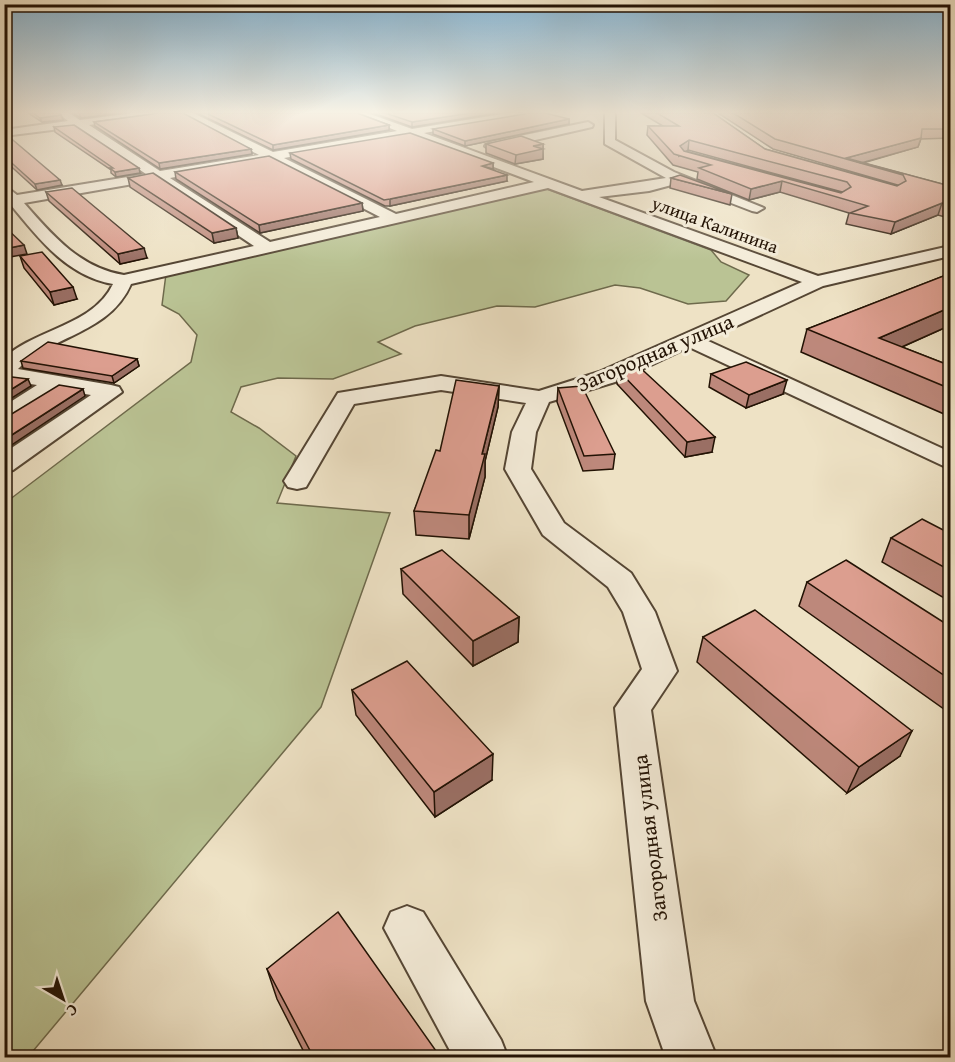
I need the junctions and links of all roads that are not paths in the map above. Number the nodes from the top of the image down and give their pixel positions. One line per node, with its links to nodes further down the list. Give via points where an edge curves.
1 (141, 163): 6 (street)
2 (230, 163): 6 (street)
3 (287, 163): 12 (street)
4 (494, 163): 8 (street, улица Калинина)
5 (649, 163): 7 (street)
6 (160, 175): 10 (street); 13 (street)
7 (679, 178): 9 (street, via 649,187); 11 (street)
8 (550, 183): 9 (street, улица Калинина); 12 (street)
9 (581, 195): 16 (street, улица Калинина)
10 (8, 197): 15 (street, via 51,244 108,280)
11 (758, 208)
12 (395, 219): 13 (street)
13 (268, 248): 15 (street)
14 (951, 251): 16 (street, Загородная улица)
15 (124, 280): 18 (street, via 121,294 107,309 43,342 11,362)
16 (817, 282): 17 (street, Загородная улица)
17 (692, 341): 20 (street, Загородная улица, via 607,377); 22 (street)
18 (4, 371): 19 (street)
19 (58, 382): 21 (street); 23 (street, via 111,392)
20 (540, 398): 24 (street, via 441,383 346,398); 27 (street, Загородная улица, via 524,432 518,469 553,529 620,580 639,612 660,671 633,708 670,1001)
21 (4, 416)
22 (951, 461)
23 (4, 465)
24 (297, 482)
25 (407, 928): 26 (street)
26 (483, 1058)
27 (692, 1058)

